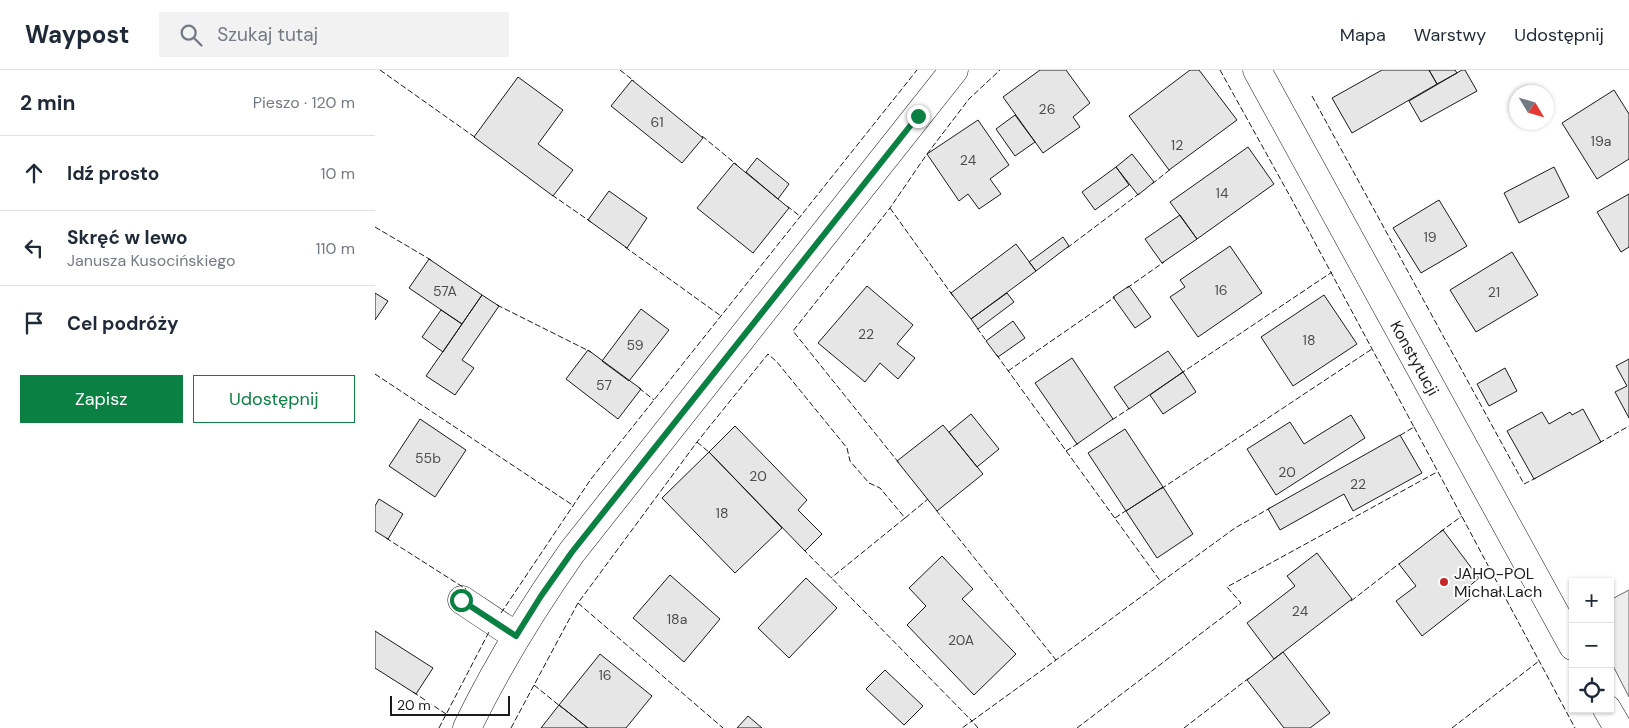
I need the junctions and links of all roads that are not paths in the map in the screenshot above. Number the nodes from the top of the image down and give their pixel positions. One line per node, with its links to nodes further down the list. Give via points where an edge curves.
1 (954, 70): 4 (street, via 572,552)
2 (1257, 70): 5 (street, Konstytucji)
3 (461, 600): 4 (street)
4 (516, 636): 7 (street)
5 (1569, 639)
6 (1609, 713): 8 (street)
7 (467, 728)
8 (1617, 728)

